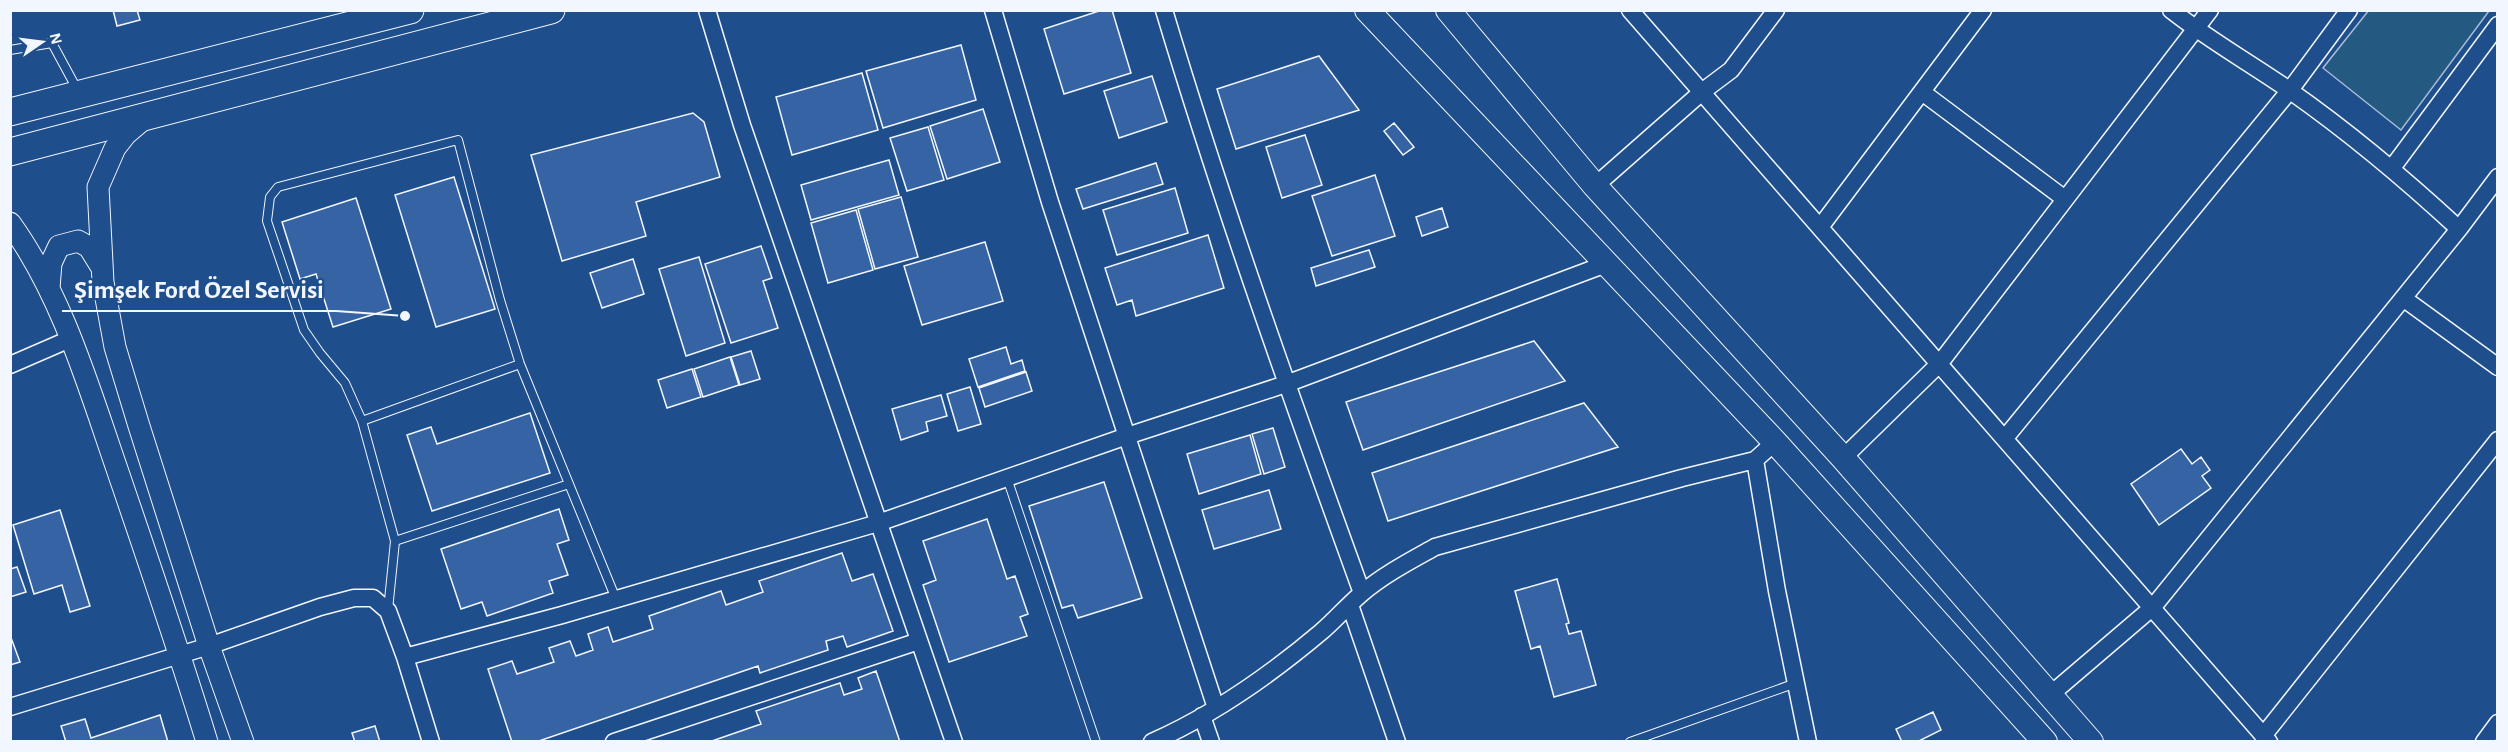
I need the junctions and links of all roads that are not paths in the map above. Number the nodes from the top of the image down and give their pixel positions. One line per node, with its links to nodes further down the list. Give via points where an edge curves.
1 (410, 10): 20 (main road)
2 (551, 10): 22 (main road)
3 (707, 10): 50 (street, via 742,125)
4 (993, 10): 42 (street, via 1050,202)
5 (1164, 10): 40 (street)
6 (1367, 10): 31 (main road)
7 (1448, 10): 26 (main road)
8 (1630, 10): 18 (street)
9 (1776, 10): 18 (street, via 1731,70)
10 (1983, 10): 19 (street)
11 (2171, 10): 15 (street)
12 (2210, 10): 15 (street)
13 (2349, 10): 17 (street)
14 (2498, 25): 24 (street)
15 (2196, 29): 17 (street); 27 (street)
16 (10, 50): 20 (lane, via 52,43)
17 (2290, 90): 24 (street); 43 (street)
18 (1703, 91): 26 (street); 29 (street)
19 (1922, 92): 27 (street); 29 (street)
20 (80, 94): 21 (main road)
21 (10, 112)
22 (146, 117): 23 (main road); 32 (street, via 115,148 98,188)
23 (10, 152)
24 (2392, 168): 30 (street)
25 (2498, 177): 30 (street)
26 (1595, 186): 46 (main road)
27 (2065, 200): 36 (street)
28 (10, 223): 33 (street)
29 (1821, 226): 36 (street)
30 (2459, 229): 34 (street)
31 (1606, 264): 40 (street); 45 (main road)
32 (102, 268): 33 (street, via 89,247 78,241 59,246 51,263); 58 (street, via 116,347)
33 (49, 288): 35 (street)
34 (2403, 298): 39 (street); 55 (street)
35 (70, 339): 38 (street); 59 (street)
36 (1940, 363): 43 (street); 46 (street)
37 (520, 364): 41 (lane); 41 (lane, via 458,140 278,188 270,197 267,221 304,330 345,383); 49 (lane)
38 (10, 365)
39 (2498, 367)
40 (1286, 384): 42 (street); 52 (street)
41 (362, 421): 51 (lane)
42 (1127, 436): 48 (street); 64 (street)
43 (2005, 438): 55 (street)
44 (2498, 440): 66 (street)
45 (1775, 442): 47 (street); 78 (main road)
46 (1843, 458): 62 (main road)
47 (1755, 460): 52 (street, via 1435,548); 61 (street)
48 (1007, 478): 50 (street); 72 (lane)
49 (569, 484): 51 (lane); 53 (lane)
50 (878, 523): 53 (street); 57 (street)
51 (394, 541): 56 (lane)
52 (1362, 593): 54 (street)
53 (616, 599): 60 (street)
54 (1350, 605): 64 (street, via 1251,686); 75 (street)
55 (2153, 607): 62 (street); 66 (street)
56 (388, 611): 58 (street, via 373,598 354,598); 60 (street)
57 (919, 640): 70 (street); 71 (street)
58 (209, 646): 59 (street); 68 (street)
59 (180, 656): 63 (street); 67 (street)
60 (405, 657): 69 (street)
61 (1796, 683): 76 (lane); 77 (street)
62 (2050, 695): 79 (main road)
63 (10, 706)
64 (1209, 712): 73 (street); 74 (street)
65 (2498, 723): 80 (street)
66 (2266, 739)
67 (207, 741)
68 (243, 741)
69 (431, 741)
70 (614, 741)
71 (954, 741)
72 (1096, 741)
73 (1152, 741)
74 (1210, 741)
75 (1397, 741)
76 (1630, 741)
77 (1808, 741)
78 (2045, 741)
79 (2091, 741)
80 (2484, 741)

